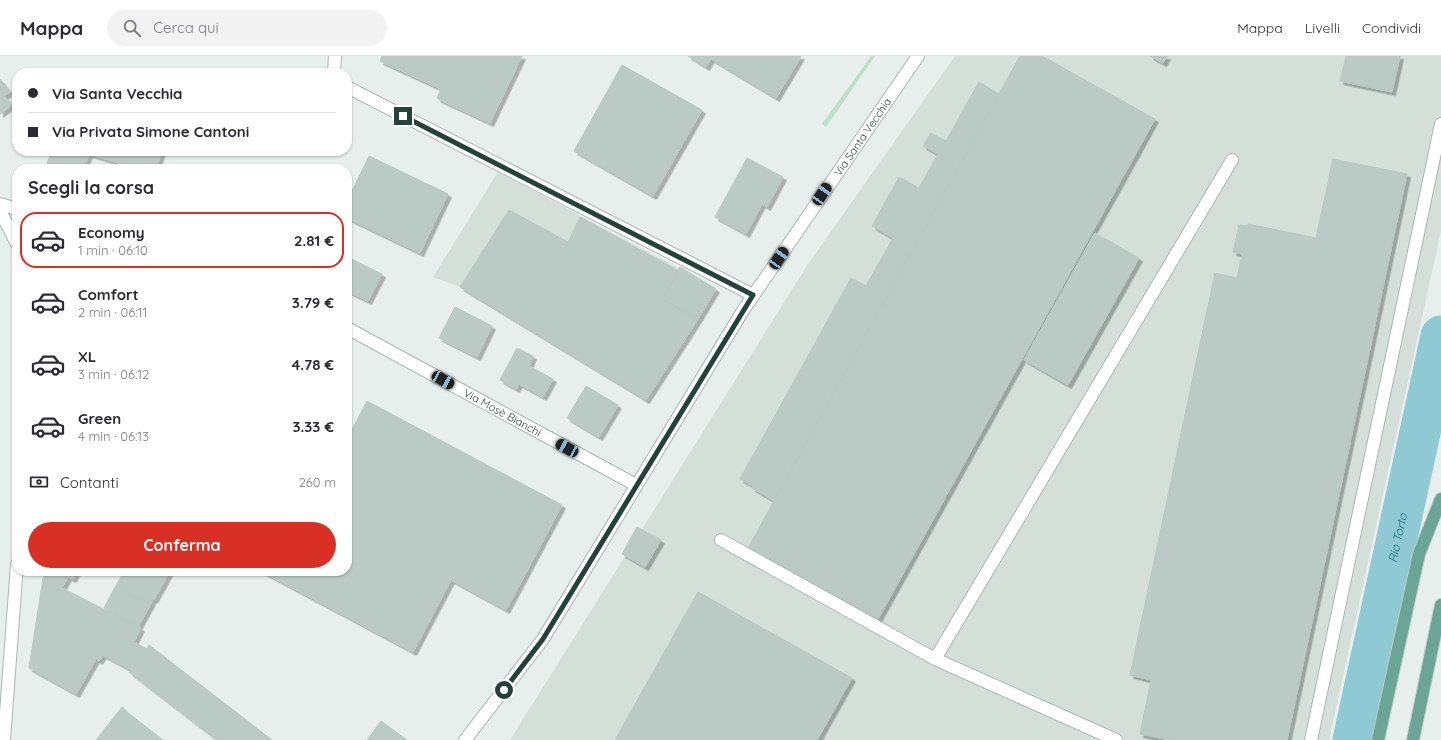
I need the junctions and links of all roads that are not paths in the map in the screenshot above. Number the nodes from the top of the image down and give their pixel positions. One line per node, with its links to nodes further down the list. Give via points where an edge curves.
1 (335, 56): 3 (street)
2 (918, 56): 11 (street, Via Santa Vecchia)
3 (334, 68)
4 (352, 90): 11 (street)
5 (1441, 124): 22 (street)
6 (1232, 160): 18 (street)
7 (0, 204): 8 (street)
8 (12, 208)
9 (0, 211): 10 (street)
10 (12, 234)
11 (753, 295): 13 (street, Via Santa Vecchia)
12 (352, 331): 13 (street, Via Mosè Bianchi)
13 (636, 486): 20 (street, Via Santa Vecchia, via 543,639)
14 (1441, 499): 23 (main road, via 1420,554)
15 (721, 540): 18 (street)
16 (16, 576): 19 (street)
17 (1441, 605): 24 (main road)
18 (935, 659): 21 (street)
19 (4, 740)
20 (466, 740)
21 (1116, 740)
22 (1311, 740)
23 (1378, 740)
24 (1413, 740)

